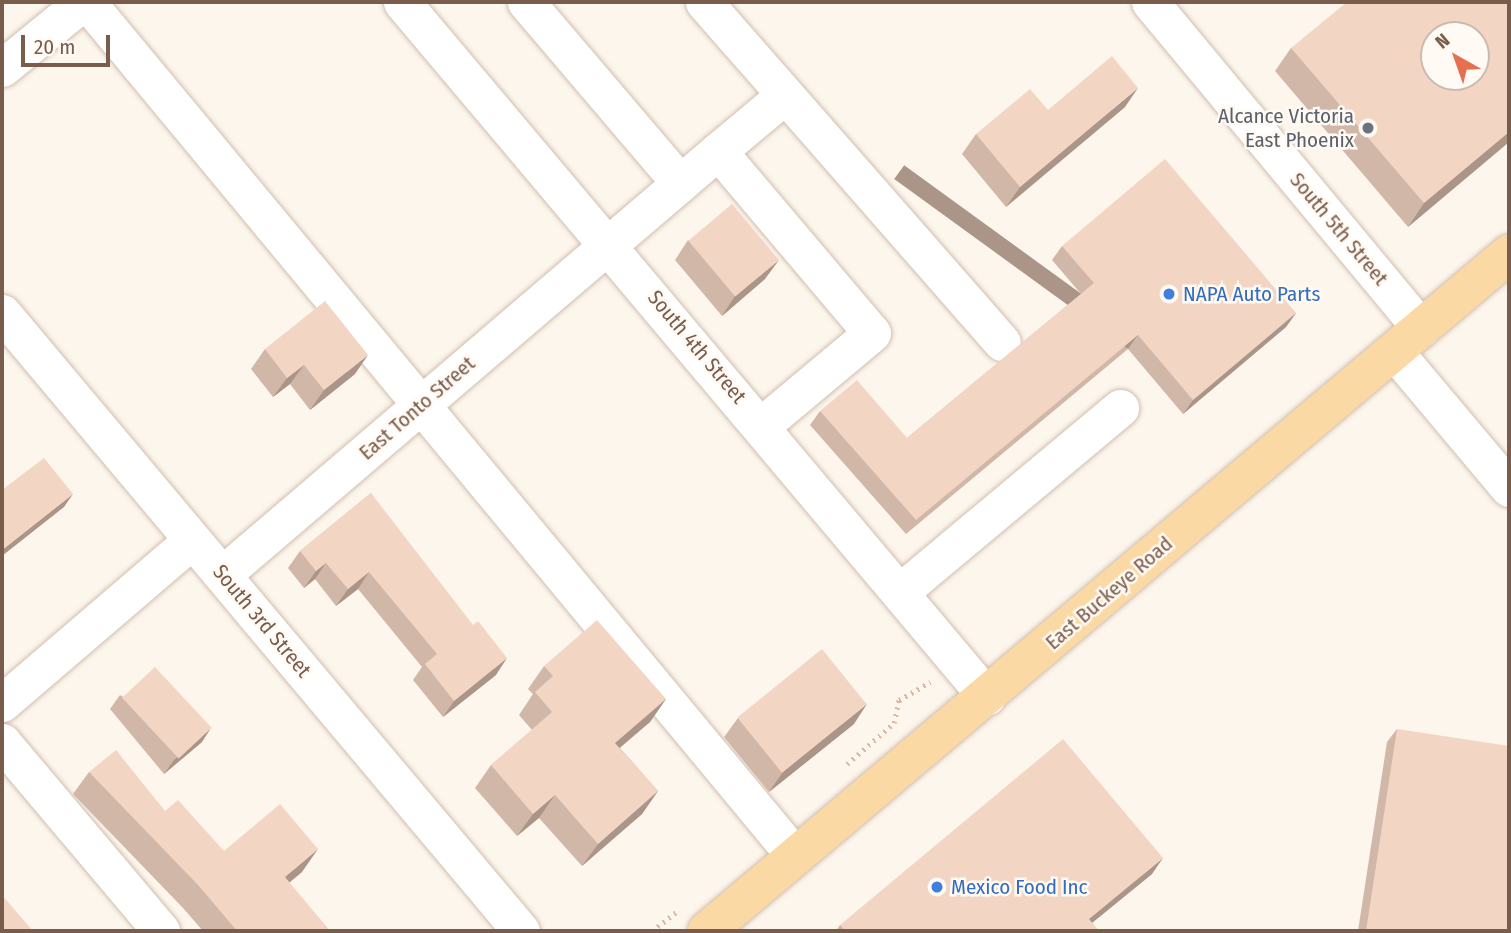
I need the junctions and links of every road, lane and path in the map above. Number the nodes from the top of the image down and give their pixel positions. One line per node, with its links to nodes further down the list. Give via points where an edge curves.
1 (85, 2): 6 (street); 15 (street)
2 (402, 2): 10 (street, South 4th Street)
3 (526, 2): 9 (street)
4 (704, 2): 7 (street)
5 (1150, 2): 13 (street, South 5th Street)
6 (2, 68)
7 (785, 95): 8 (street, East Tonto Street); 14 (street)
8 (718, 151): 9 (street, East Tonto Street); 17 (street, via 872,333)
9 (680, 183): 10 (street, East Tonto Street)
10 (610, 242): 15 (street, East Tonto Street); 17 (street, South 4th Street)
11 (1506, 264): 13 (main road, East Buckeye Road)
12 (2, 313): 19 (street, South 3rd Street)
13 (1407, 339): 18 (street, South 5th Street); 22 (main road, East Buckeye Road)
14 (1002, 342)
15 (418, 407): 20 (street, East Tonto Street); 25 (street)
16 (1120, 408): 21 (street)
17 (762, 425): 21 (street, South 4th Street)
18 (1509, 488)
19 (192, 540): 20 (street, South 3rd Street); 23 (street)
20 (223, 574): 27 (street, South 3rd Street)
21 (901, 592): 22 (street, South 4th Street)
22 (987, 697): 25 (main road, East Buckeye Road)
23 (2, 702)
24 (2, 743): 26 (street)
25 (795, 856): 28 (main road, East Buckeye Road)
26 (161, 931)
27 (521, 931)
28 (707, 931)

